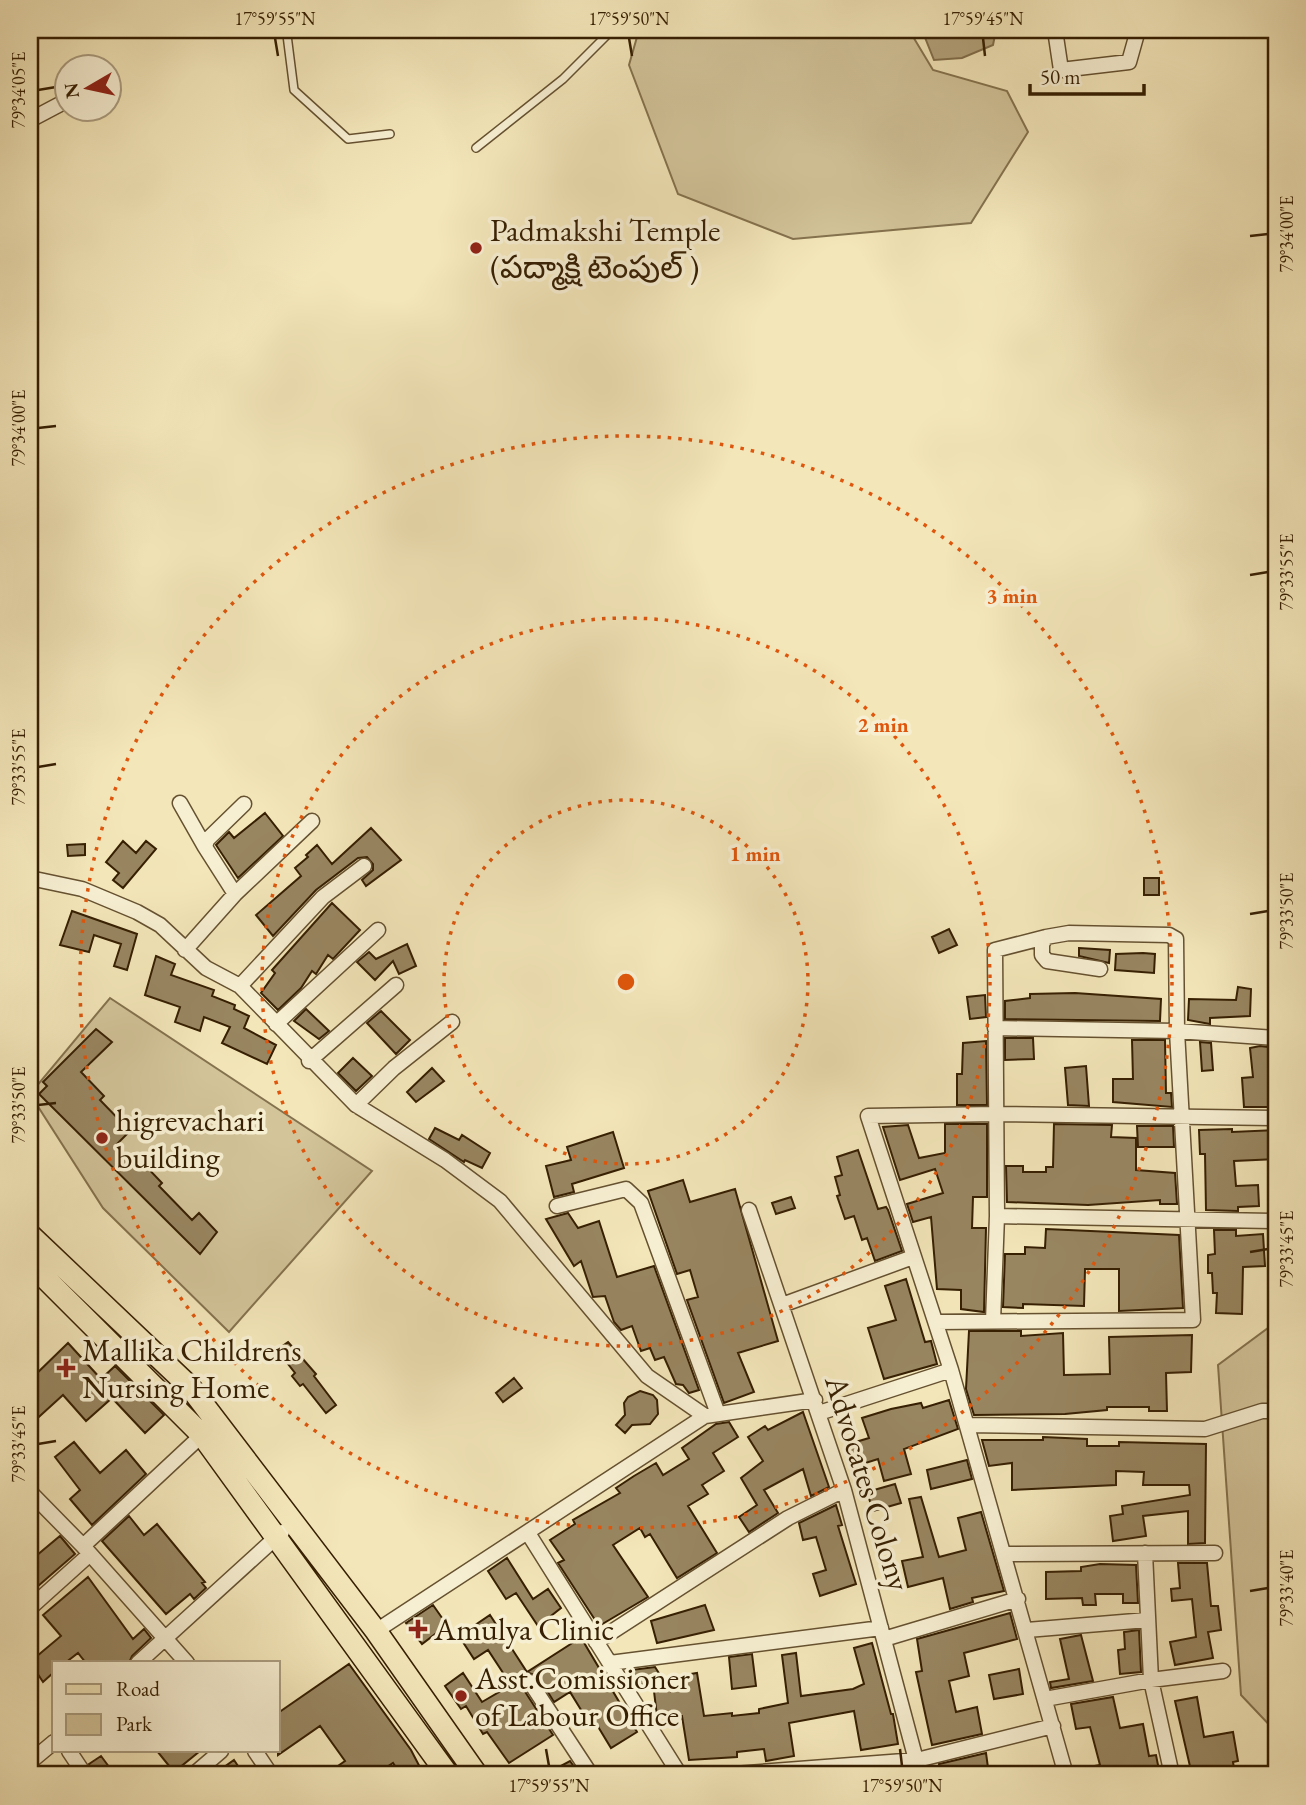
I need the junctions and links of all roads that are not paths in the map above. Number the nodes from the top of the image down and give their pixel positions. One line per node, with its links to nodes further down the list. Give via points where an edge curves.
1 (291, 30): 7 (lane, via 287,35 294,90 348,139)
2 (612, 30): 8 (lane, via 564,79)
3 (1055, 30): 4 (street, via 1061,69 1129,62)
4 (1138, 30)
5 (52, 108): 6 (street)
6 (30, 120)
7 (390, 134)
8 (476, 148)
9 (180, 803): 12 (street)
10 (244, 804): 12 (street)
11 (312, 821): 15 (street)
12 (205, 846): 15 (street)
13 (364, 866): 21 (street, via 323,897)
14 (30, 878): 18 (street, via 82,889 137,912 160,925)
15 (235, 894): 18 (street)
16 (378, 930): 23 (street)
17 (1046, 937): 19 (street, via 1042,955 1047,961); 24 (street, via 995,950); 25 (street, via 1069,933 1173,935)
18 (185, 950): 21 (street, via 206,968)
19 (1100, 969)
20 (396, 985): 27 (street)
21 (240, 986): 23 (street)
22 (452, 1022): 28 (street)
23 (276, 1024): 27 (street)
24 (996, 1028): 25 (street); 29 (street)
25 (1177, 1031): 26 (street); 30 (street)
26 (1276, 1038)
27 (309, 1061): 28 (street)
28 (356, 1105): 46 (street, via 445,1160 500,1201 646,1376)
29 (997, 1114): 30 (street); 34 (street); 38 (street, via 868,1116)
30 (1181, 1116): 31 (street); 35 (street)
31 (1276, 1118)
32 (557, 1206): 46 (street, via 626,1189 641,1203)
33 (749, 1210): 40 (street, Advocates Colony)
34 (997, 1216): 35 (street); 41 (street)
35 (1188, 1220): 36 (street); 41 (street, via 1193,1320)
36 (1276, 1221)
37 (30, 1235): 51 (main road, via 190,1387)
38 (913, 1256): 40 (street); 42 (street)
39 (30, 1263): 48 (main road)
40 (782, 1305): 44 (street, Advocates Colony)
41 (993, 1321): 42 (street)
42 (936, 1322): 43 (street)
43 (951, 1370): 44 (street); 47 (street)
44 (817, 1406): 46 (street); 49 (street, Advocates Colony)
45 (1276, 1411): 47 (street, via 1205,1429)
46 (711, 1415): 52 (street)
47 (967, 1425): 55 (street)
48 (202, 1435): 53 (main road); 54 (street)
49 (844, 1490): 63 (street, Advocates Colony); 65 (street, via 788,1518)
50 (30, 1492): 54 (street)
51 (292, 1519): 53 (street); 62 (main road)
52 (528, 1533): 62 (street); 65 (street)
53 (278, 1537): 64 (street); 83 (main road)
54 (87, 1550): 59 (street); 64 (street)
55 (1005, 1553): 56 (street); 58 (street)
56 (1145, 1553): 57 (street); 60 (street)
57 (1215, 1553)
58 (1018, 1599): 61 (street); 63 (street)
59 (30, 1608)
60 (1147, 1620): 61 (street); 70 (street)
61 (1027, 1630): 72 (street)
62 (376, 1631): 84 (main road)
63 (883, 1633): 68 (street); 78 (street, Advocates Colony)
64 (166, 1637): 66 (street); 67 (street)
65 (596, 1642): 68 (street)
66 (140, 1661)
67 (185, 1661)
68 (610, 1663): 86 (street)
69 (1223, 1671): 70 (street)
70 (1152, 1680): 72 (street); 90 (street)
71 (530, 1682): 85 (street)
72 (1045, 1699): 73 (street)
73 (1053, 1726): 78 (street); 89 (street)
74 (52, 1744): 79 (street)
75 (70, 1752): 80 (street)
76 (220, 1752): 81 (street)
77 (256, 1752): 82 (street)
78 (917, 1760): 87 (street); 88 (street, Advocates Colony)
79 (30, 1762)
80 (85, 1775)
81 (193, 1775)
82 (271, 1775)
83 (448, 1775)
84 (477, 1775)
85 (592, 1775)
86 (680, 1775)
87 (721, 1775)
88 (920, 1775)
89 (1066, 1775)
90 (1172, 1775)

